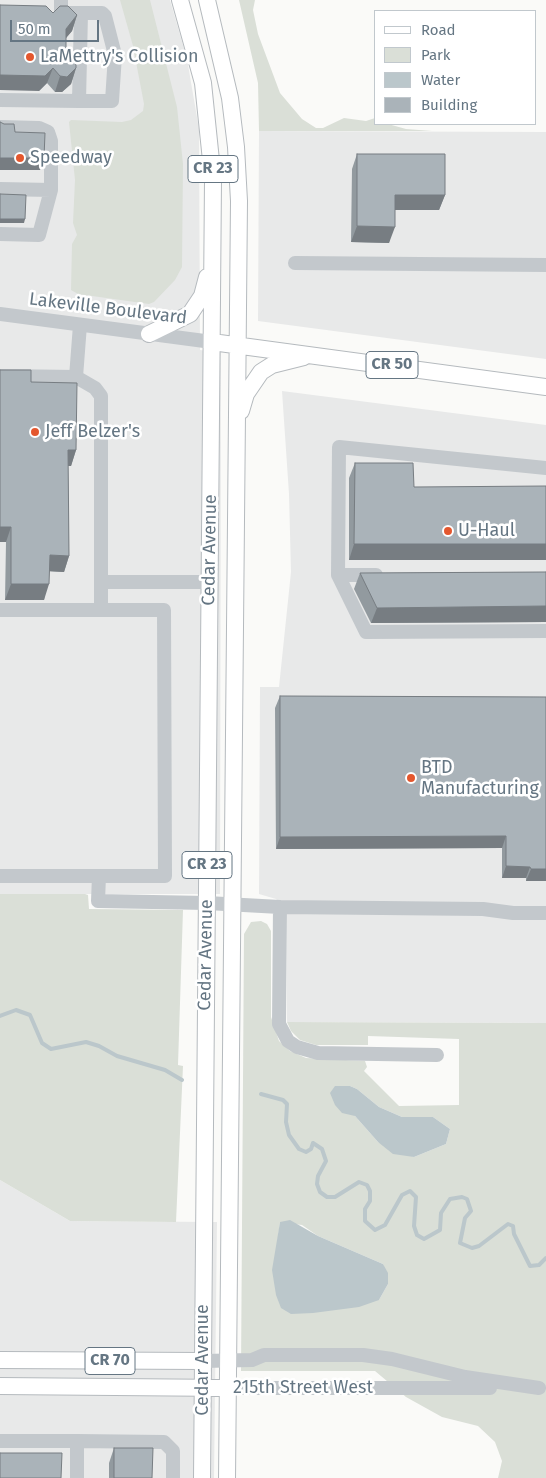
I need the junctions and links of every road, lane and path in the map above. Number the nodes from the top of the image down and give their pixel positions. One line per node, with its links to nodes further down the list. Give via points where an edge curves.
1 (180, 0): 12 (main road, CR 23, via 199,64 209,124)
2 (207, 0): 19 (main road, CR 23, via 225,69 236,147)
3 (62, 6): 4 (street); 5 (street)
4 (44, 13)
5 (81, 13): 7 (street); 7 (street, via 102,13 115,55 112,101)
6 (0, 100): 7 (street)
7 (79, 101)
8 (0, 127): 10 (street, via 39,128 48,132 51,140)
9 (0, 189): 10 (street)
10 (51, 190): 11 (street, via 39,235)
11 (0, 234)
12 (213, 256): 17 (main road, via 202,296 190,314); 18 (main road, CR 23)
13 (295, 263): 14 (street)
14 (546, 265)
15 (0, 314): 16 (street, Lakeville Boulevard)
16 (80, 325): 17 (street, Lakeville Boulevard); 22 (street)
17 (149, 334): 18 (street, Lakeville Boulevard)
18 (212, 342): 19 (main road, CR 50); 29 (main road, Cedar Avenue / CR 23)
19 (237, 345): 20 (main road, CR 50); 24 (main road, Cedar Avenue / CR 23)
20 (315, 355): 23 (main road, CR 50); 24 (main road, via 272,365 261,372 246,394)
21 (0, 376): 22 (street)
22 (76, 377): 28 (street, via 95,388 101,396)
23 (545, 387)
24 (236, 428): 36 (main road, Cedar Avenue / CR 23)
25 (546, 468): 26 (street, via 339,447)
26 (338, 575): 27 (street); 32 (street, via 366,632)
27 (388, 575)
28 (101, 582): 29 (street); 30 (street)
29 (210, 582): 35 (main road, Cedar Avenue / CR 23)
30 (101, 609): 31 (street); 34 (street, via 164,610 165,876)
31 (0, 610)
32 (546, 631)
33 (0, 876): 34 (street)
34 (99, 876): 35 (street, via 98,901)
35 (207, 902): 36 (street); 41 (main road, Cedar Avenue / CR 23)
36 (231, 905): 37 (street); 42 (main road, Cedar Avenue / CR 23)
37 (280, 907): 38 (street, via 483,909); 39 (street, via 279,1024 288,1041 306,1052 318,1054)
38 (546, 913)
39 (437, 1055)
40 (0, 1360): 41 (main road, CR 70)
41 (202, 1361): 42 (street); 44 (main road, Cedar Avenue / CR 23)
42 (228, 1361): 45 (main road, Cedar Avenue / CR 23); 46 (street, via 252,1360 264,1355 363,1354 465,1377)
43 (0, 1386): 44 (main road, 215th Street West / CR 70)
44 (202, 1388): 45 (main road, 215th Street West / CR 70); 51 (main road, Cedar Avenue / CR 23)
45 (229, 1388): 46 (street, 215th Street West); 52 (main road, Cedar Avenue / CR 23)
46 (542, 1388)
47 (0, 1440): 48 (street)
48 (77, 1441): 49 (street); 50 (street, via 164,1442 173,1451)
49 (77, 1478)
50 (173, 1478)
51 (202, 1478)
52 (227, 1478)

